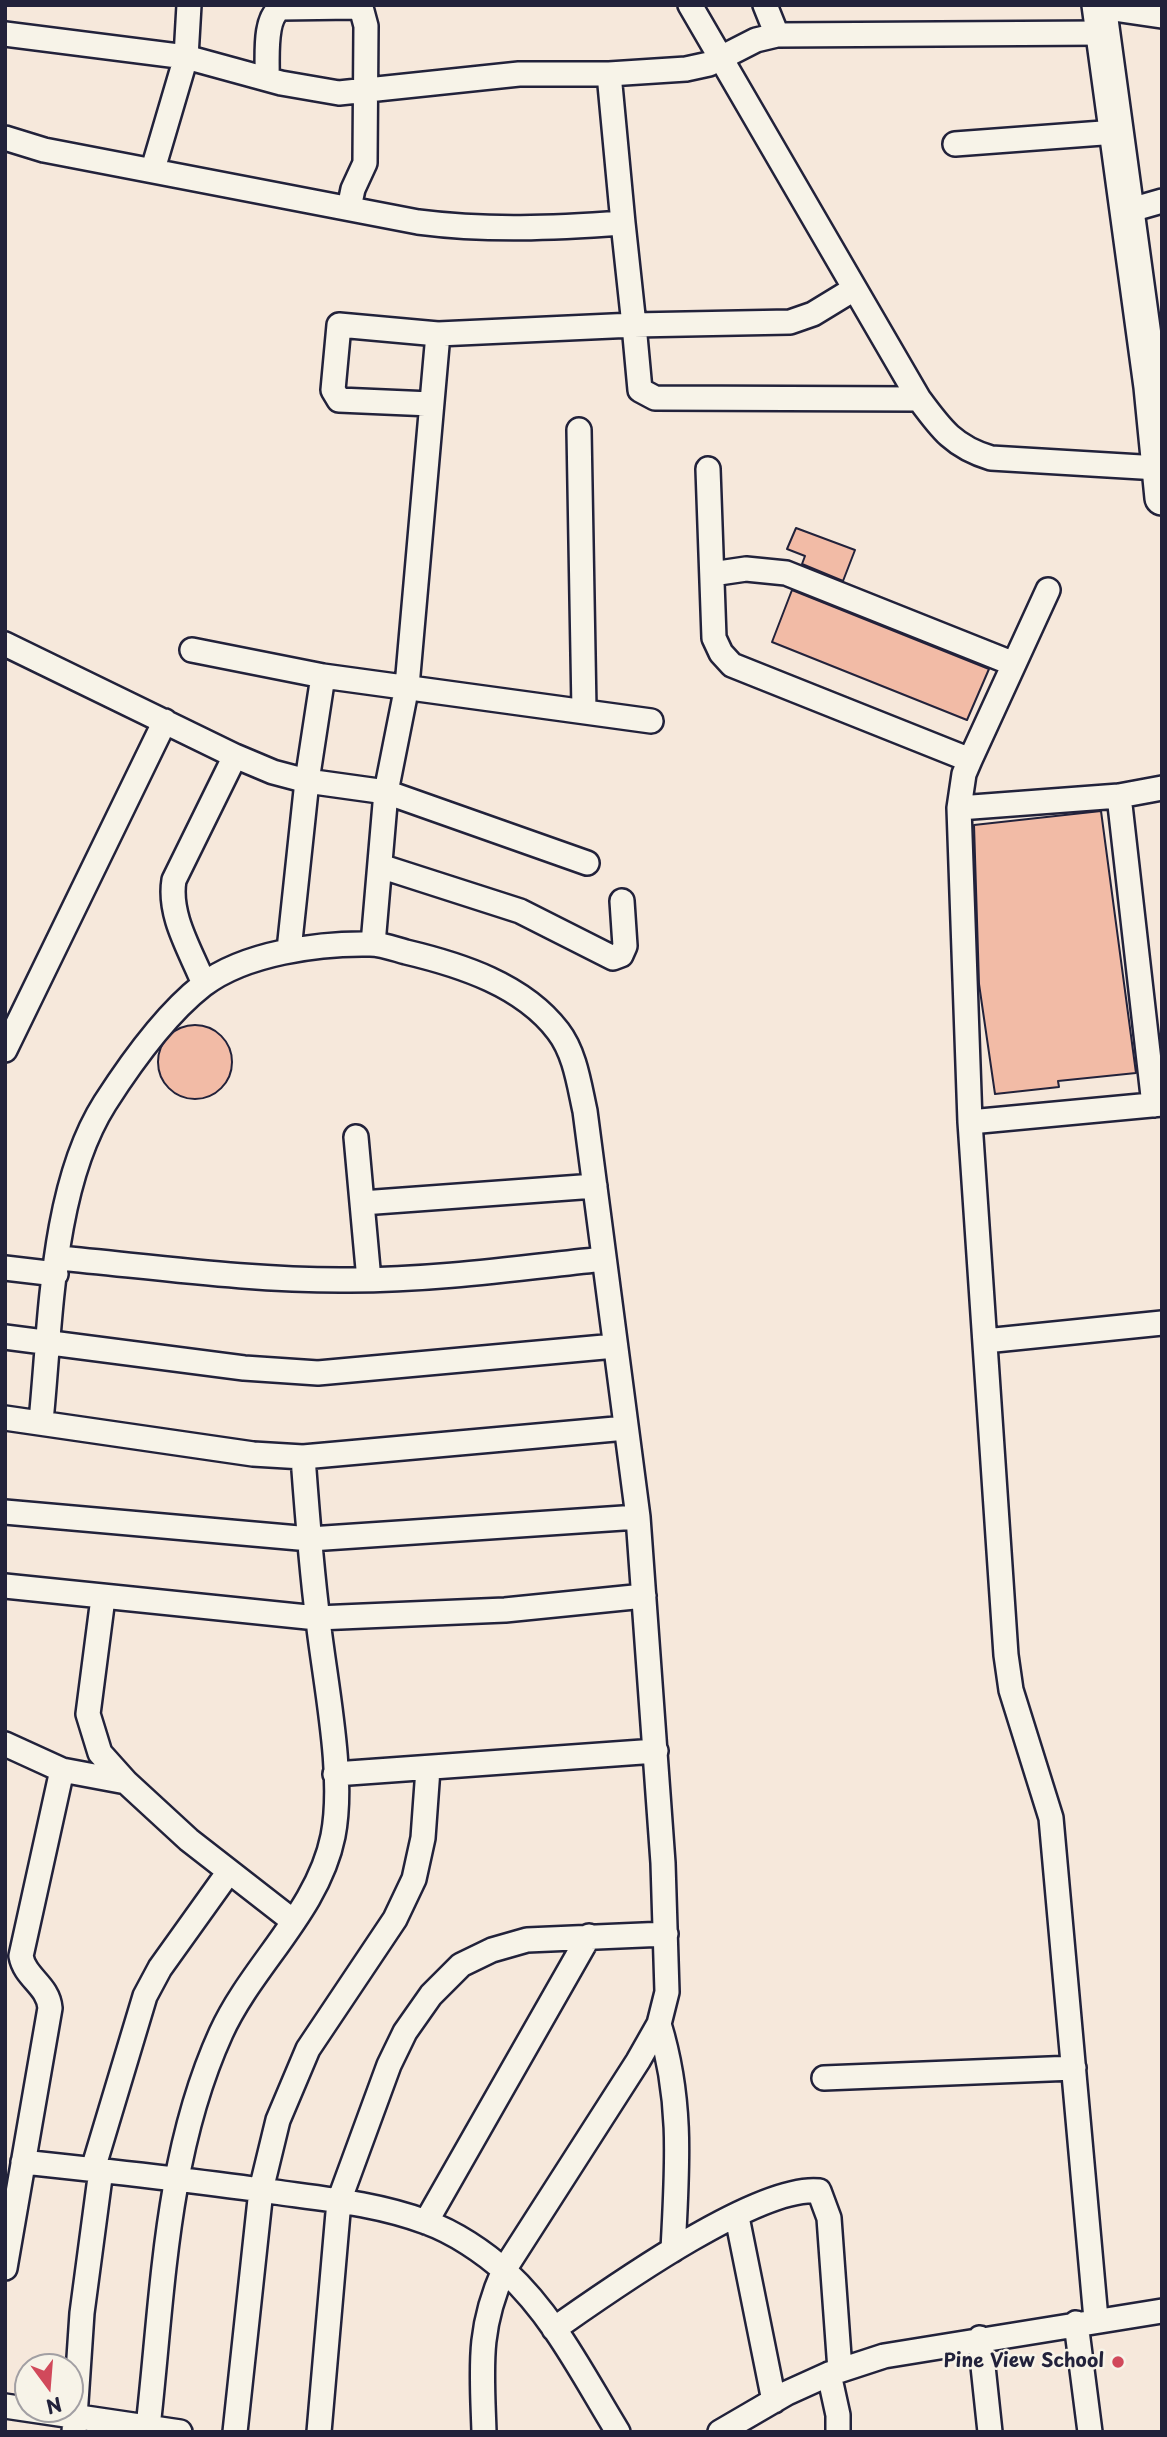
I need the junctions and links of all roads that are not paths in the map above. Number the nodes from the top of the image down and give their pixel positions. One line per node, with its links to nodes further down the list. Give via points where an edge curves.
1 (189, 5): 9 (street)
2 (690, 5): 10 (street)
3 (765, 5): 8 (street)
4 (1121, 5): 5 (street)
5 (1162, 11)
6 (1100, 19): 8 (street); 14 (street)
7 (5, 34): 9 (street)
8 (777, 35): 10 (street, via 756,40)
9 (186, 57): 12 (street); 17 (street)
10 (721, 59): 11 (street, via 687,69); 22 (street)
11 (609, 74): 13 (street, via 519,74); 21 (street)
12 (267, 78): 13 (street, via 305,89); 13 (street, via 270,22 276,11 354,7 362,11 366,26)
13 (365, 93): 19 (street, via 365,163)
14 (1116, 132): 16 (street); 20 (street)
15 (5, 138): 17 (street, via 44,150)
16 (955, 144)
17 (153, 169): 19 (street)
18 (1162, 201): 20 (street)
19 (349, 208): 21 (street, via 468,228 526,230)
20 (1127, 211): 25 (street)
21 (623, 223): 23 (street)
22 (854, 289): 23 (street, via 790,322); 26 (street)
23 (634, 325): 24 (street); 26 (street, via 640,390 655,398)
24 (438, 334): 27 (street); 27 (street, via 347,325 339,325 336,332 333,390 339,400)
25 (1156, 386): 30 (street)
26 (919, 399): 30 (street, via 944,433 967,451)
27 (431, 404): 37 (street)
28 (579, 430): 38 (street)
29 (708, 469): 31 (street)
30 (1160, 483)
31 (712, 574): 35 (street, via 746,569 786,573); 42 (street, via 714,638 732,665)
32 (1048, 590): 35 (street)
33 (5, 644): 39 (street)
34 (192, 650): 36 (street)
35 (1014, 664): 42 (street)
36 (323, 676): 37 (street); 43 (street)
37 (407, 686): 38 (street); 45 (street)
38 (584, 710): 40 (street)
39 (165, 721): 41 (street); 54 (street)
40 (651, 721)
41 (234, 756): 43 (street); 53 (street, via 174,880 172,894 175,913)
42 (970, 760): 47 (street)
43 (307, 781): 45 (street); 52 (street)
44 (1162, 788): 46 (street)
45 (386, 792): 48 (street); 49 (street)
46 (1119, 796): 47 (street); 55 (street)
47 (959, 808): 56 (street)
48 (587, 863)
49 (380, 866): 50 (street, via 520,911 613,958 621,955 625,946); 51 (street)
50 (622, 901)
51 (373, 944): 52 (street); 58 (street, via 441,960 498,984 537,1007 560,1033 573,1059)
52 (289, 950): 53 (street, via 237,967)
53 (204, 984): 61 (street, via 171,1015 105,1103 77,1156)
54 (5, 1050)
55 (1158, 1104): 56 (street)
56 (970, 1122): 66 (street)
57 (356, 1137): 59 (street)
58 (595, 1186): 59 (street); 60 (street)
59 (362, 1203): 63 (street)
60 (604, 1259): 63 (street); 68 (street)
61 (57, 1266): 62 (street); 63 (street); 67 (street)
62 (5, 1268)
63 (369, 1280)
64 (1162, 1323): 66 (street)
65 (5, 1337): 67 (street)
66 (985, 1341): 92 (street, via 1006,1655 1011,1690 1051,1818)
67 (49, 1342): 68 (street, via 244,1368 318,1373); 70 (street)
68 (615, 1346): 71 (street)
69 (5, 1418): 70 (street)
70 (41, 1421): 72 (street, via 240,1452)
71 (626, 1428): 72 (street); 74 (street)
72 (303, 1457): 75 (street)
73 (5, 1512): 75 (street)
74 (638, 1517): 75 (street); 77 (street)
75 (310, 1539): 79 (street)
76 (5, 1587): 78 (street)
77 (644, 1596): 79 (street, via 505,1610); 81 (street)
78 (103, 1598): 79 (street); 85 (street, via 88,1714 100,1752)
79 (317, 1618): 84 (street)
80 (5, 1744): 83 (street)
81 (656, 1751): 82 (street); 88 (street)
82 (428, 1769): 84 (street); 97 (street, via 424,1838 414,1879 395,1919 296,2073 278,2120)
83 (62, 1770): 85 (street); 90 (street, via 21,1956)
84 (334, 1774): 87 (street, via 334,1834 327,1861)
85 (126, 1782): 86 (street)
86 (228, 1873): 87 (street); 95 (street, via 145,1996)
87 (293, 1921): 96 (street, via 249,1983 220,2035 196,2100)
88 (666, 1934): 89 (street); 91 (street, via 667,1992)
89 (589, 1936): 98 (street, via 527,1940 492,1950 461,1965 431,1995 388,2065); 100 (street)
90 (14, 1964): 94 (street, via 46,1991 50,2008)
91 (659, 2024): 101 (street, via 677,2105); 103 (street)
92 (1073, 2068): 93 (street); 105 (street)
93 (824, 2078)
94 (23, 2162): 95 (street); 102 (street)
95 (97, 2170): 96 (street); 111 (street)
96 (176, 2179): 97 (street); 112 (street)
97 (261, 2190): 98 (street); 114 (street)
98 (339, 2201): 100 (street); 115 (street)
99 (737, 2217): 101 (street); 108 (street, via 791,2192 819,2191 829,2218); 109 (street)
100 (426, 2222): 103 (street, via 461,2239)
101 (673, 2250): 106 (street)
102 (5, 2268)
103 (504, 2270): 106 (street); 116 (street, via 491,2299 482,2341)
104 (1162, 2311): 105 (street)
105 (1086, 2321): 107 (street); 121 (street)
106 (554, 2329): 117 (street)
107 (979, 2338): 108 (street, via 884,2356); 120 (street)
108 (834, 2372): 109 (street); 119 (street)
109 (774, 2401): 118 (street)
110 (5, 2406): 111 (street)
111 (74, 2424): 112 (street)
112 (148, 2427): 113 (street)
113 (180, 2432)
114 (235, 2432)
115 (319, 2432)
116 (484, 2432)
117 (618, 2432)
118 (720, 2432)
119 (838, 2432)
120 (990, 2432)
121 (1090, 2432)

